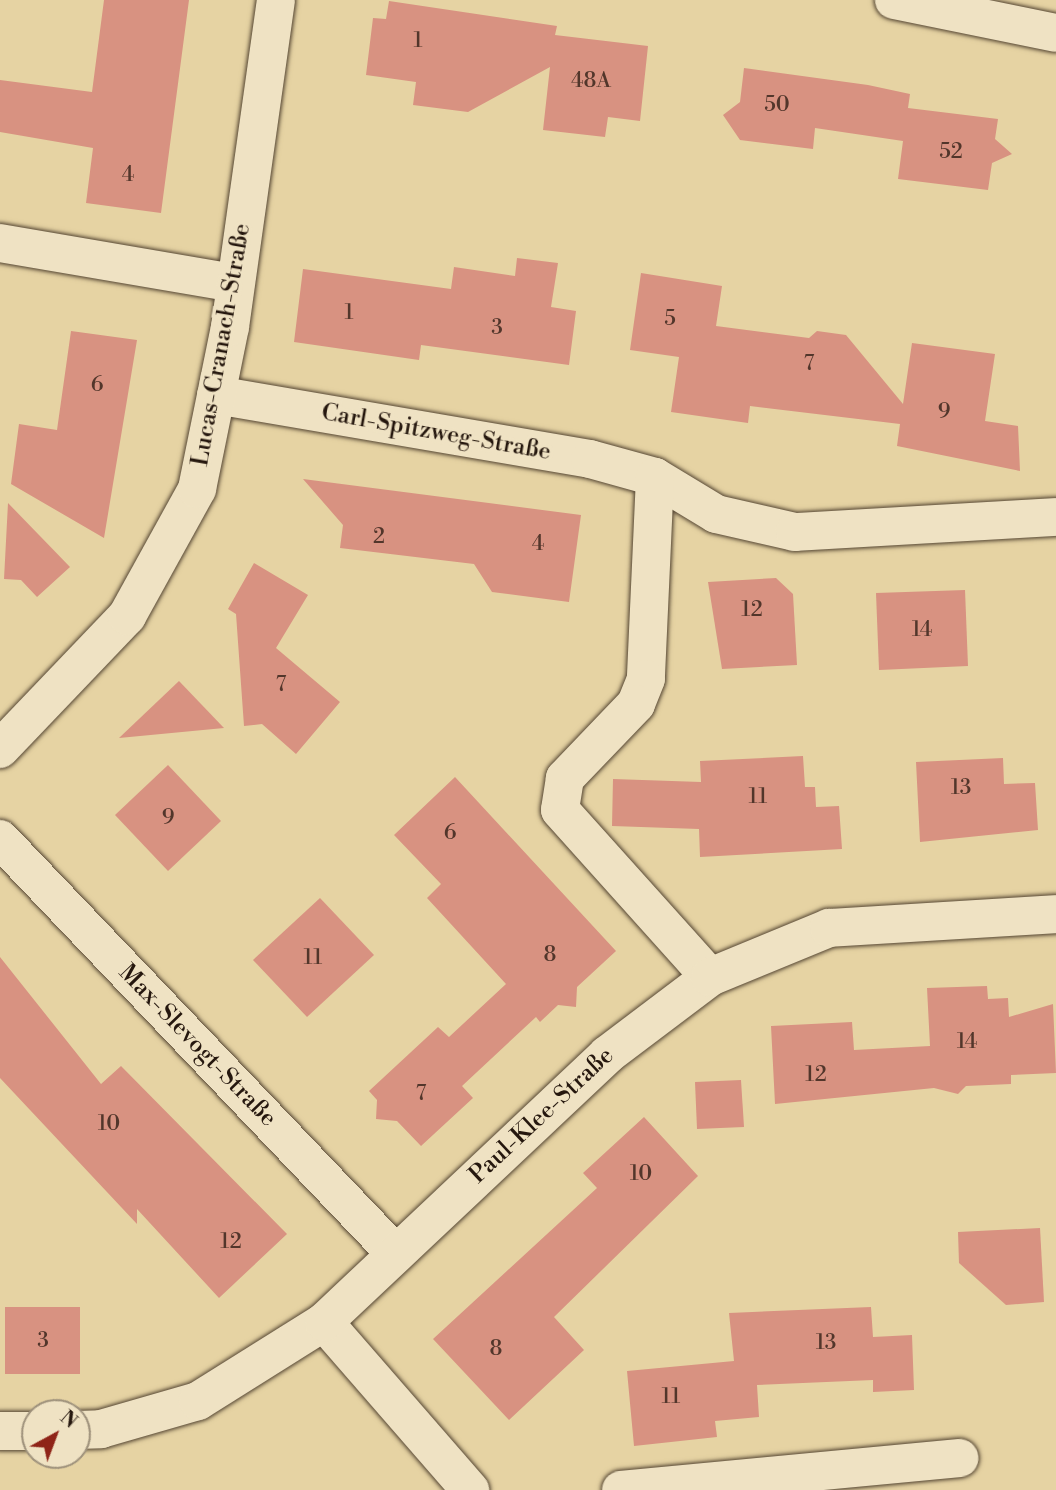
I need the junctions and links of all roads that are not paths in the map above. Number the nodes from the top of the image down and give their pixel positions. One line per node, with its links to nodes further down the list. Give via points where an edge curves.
1 (276, 0): 5 (street, Lucas-Cranach-Straße)
2 (894, 0): 3 (street)
3 (1056, 33)
4 (0, 243): 5 (street)
5 (234, 283): 6 (street, Lucas-Cranach-Straße)
6 (216, 395): 7 (street, Carl-Spitzweg-Straße, via 590,459); 9 (street, Lucas-Cranach-Straße, via 197,489 163,560 127,616)
7 (655, 477): 8 (street, Carl-Spitzweg-Straße, via 716,514 795,532); 12 (street, via 646,679 636,704 565,778 560,810)
8 (1056, 517)
9 (0, 749)
10 (0, 839): 13 (street, Max-Slevogt-Straße)
11 (1056, 914): 12 (street, Paul-Klee-Straße, via 829,928 767,948)
12 (710, 977): 13 (street, Paul-Klee-Straße, via 607,1055)
13 (395, 1253): 14 (street, Paul-Klee-Straße)
14 (324, 1322): 15 (street, Paul-Klee-Straße, via 198,1401); 19 (street)
15 (91, 1429)
16 (21, 1430): 17 (street)
17 (0, 1431)
18 (960, 1458): 20 (street)
19 (470, 1490)
20 (621, 1490)

